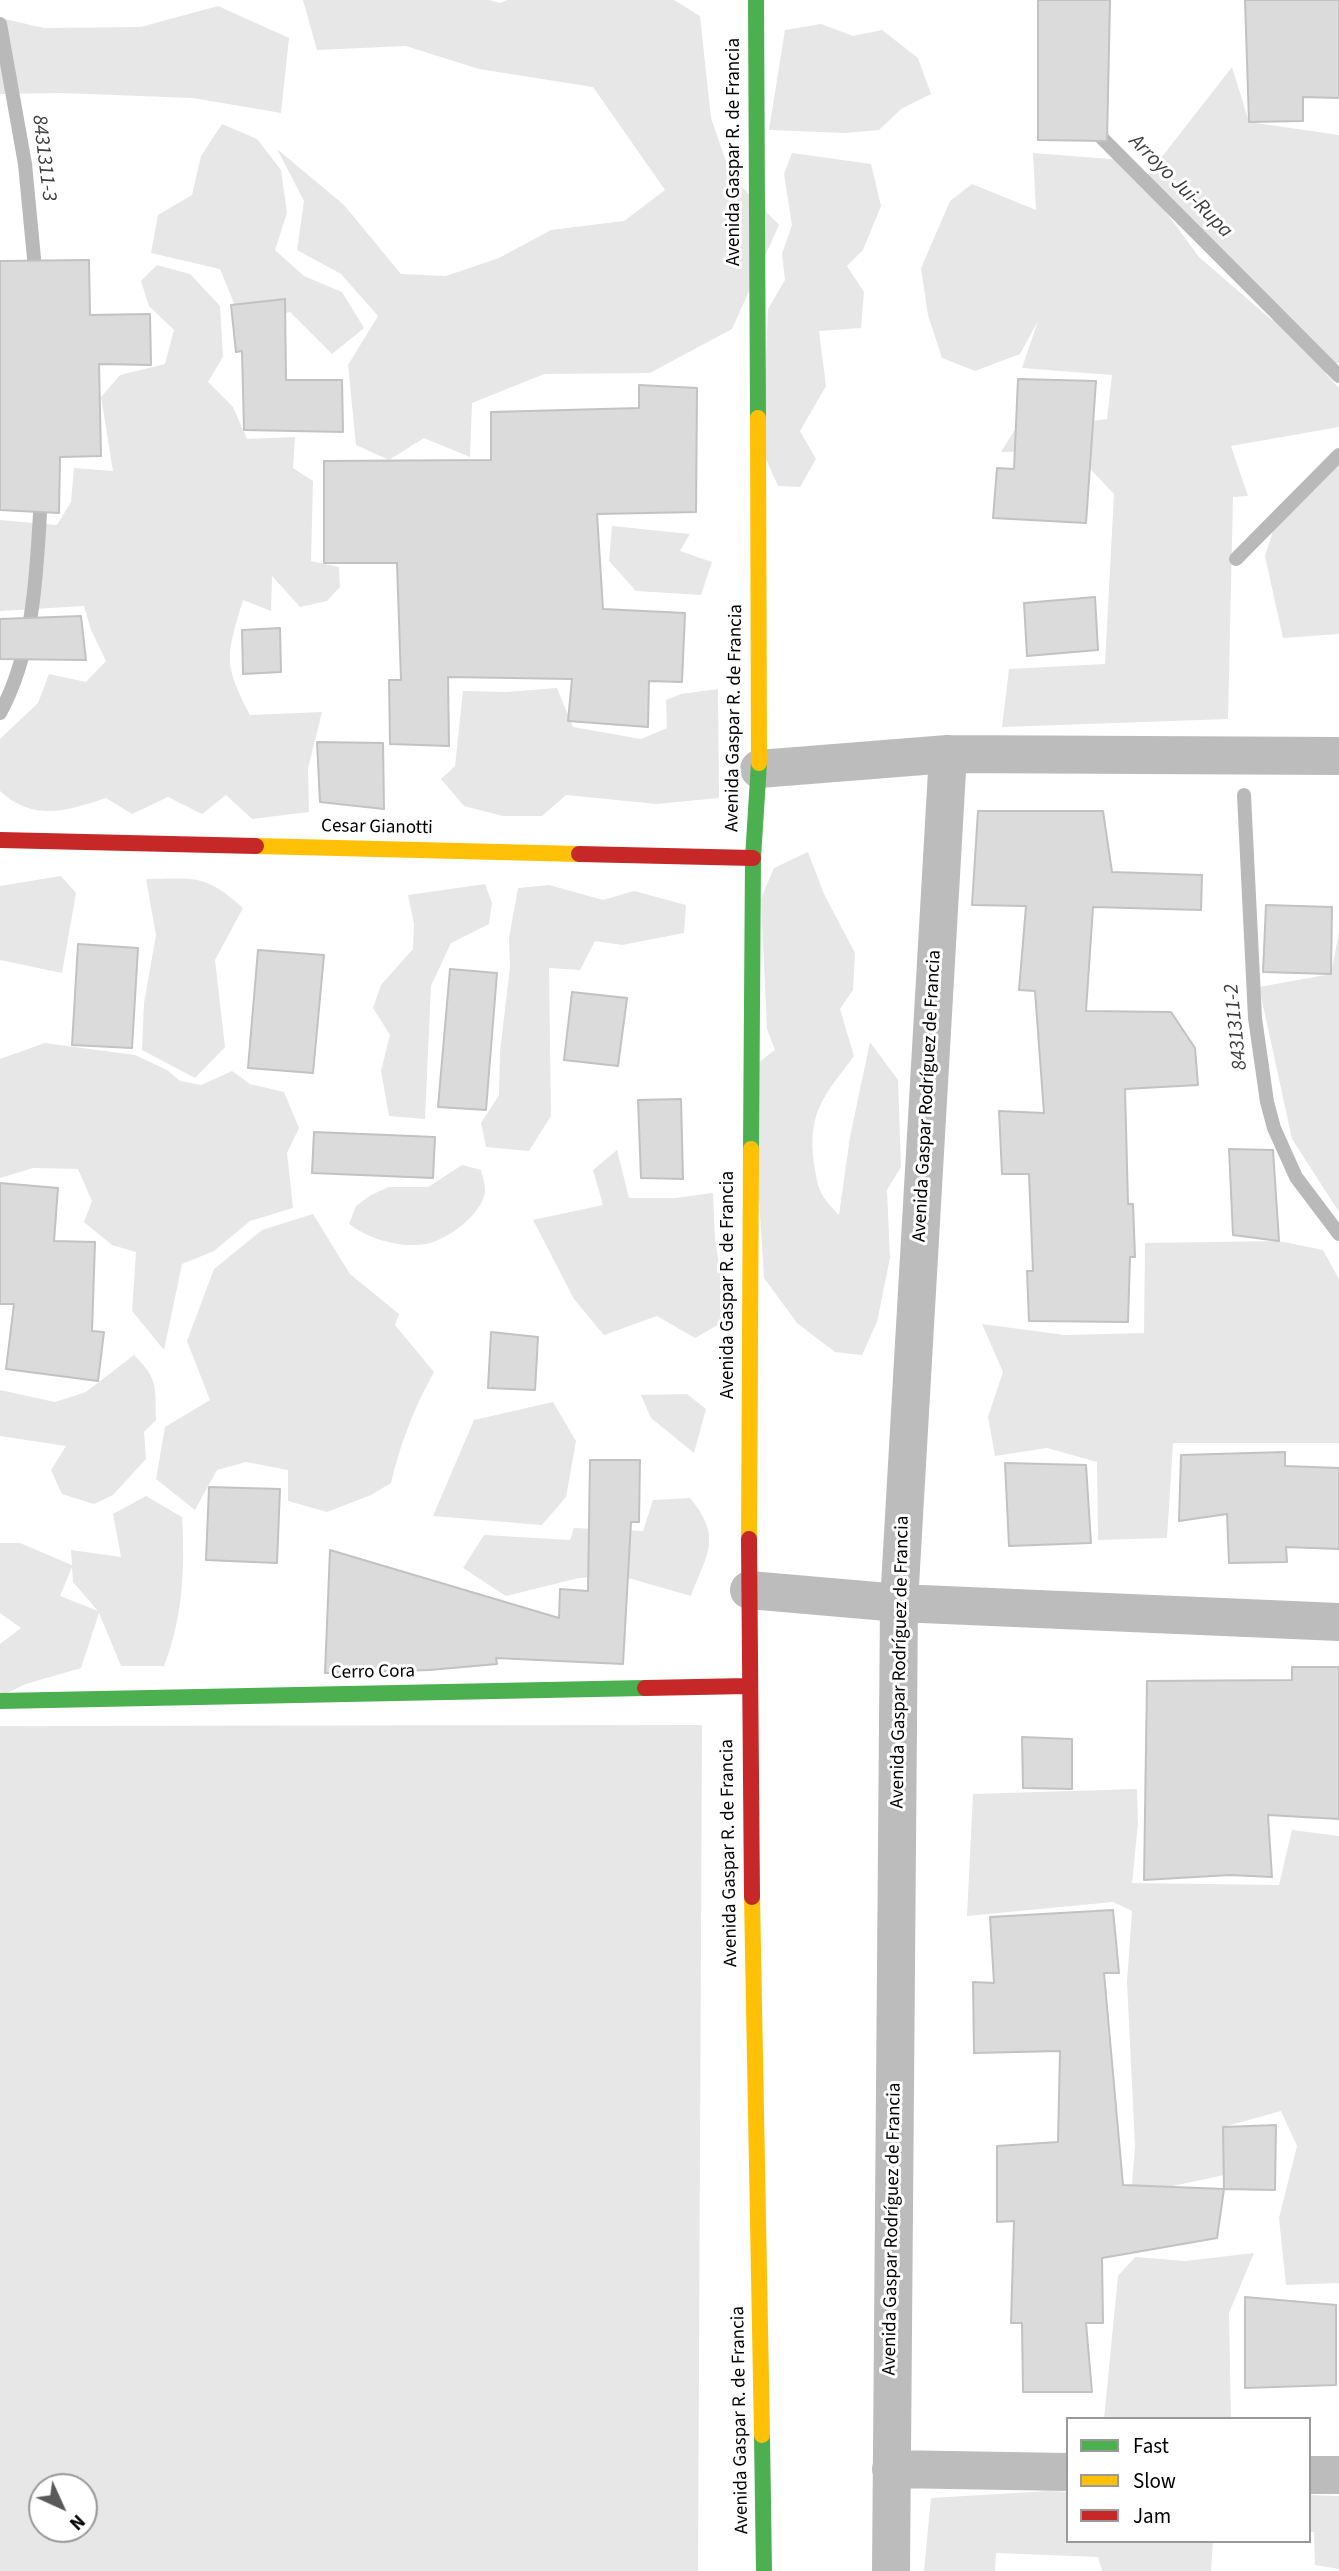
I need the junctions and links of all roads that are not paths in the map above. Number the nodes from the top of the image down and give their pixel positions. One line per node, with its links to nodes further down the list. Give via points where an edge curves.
1 (756, 0): 4 (street, Avenida Gaspar R. de Francia)
2 (948, 754): 3 (street); 4 (street); 8 (street, Avenida Gaspar Rodríguez de Francia)
3 (1339, 756)
4 (759, 769): 6 (street, Avenida Gaspar R. de Francia)
5 (0, 840): 6 (street, Cesar Gianotti)
6 (753, 858): 7 (street, Avenida Gaspar R. de Francia)
7 (748, 1590): 8 (street); 10 (street, Avenida Gaspar R. de Francia)
8 (899, 1604): 9 (street); 12 (street, Avenida Gaspar Rodríguez de Francia)
9 (1339, 1622)
10 (748, 1686): 11 (street, Cerro Cora); 16 (street, Avenida Gaspar R. de Francia)
11 (0, 1701)
12 (891, 2469): 13 (street); 17 (street, Avenida Gaspar Rodríguez de Francia)
13 (1066, 2472)
14 (1311, 2475): 15 (street)
15 (1339, 2476)
16 (764, 2571)
17 (891, 2571)

